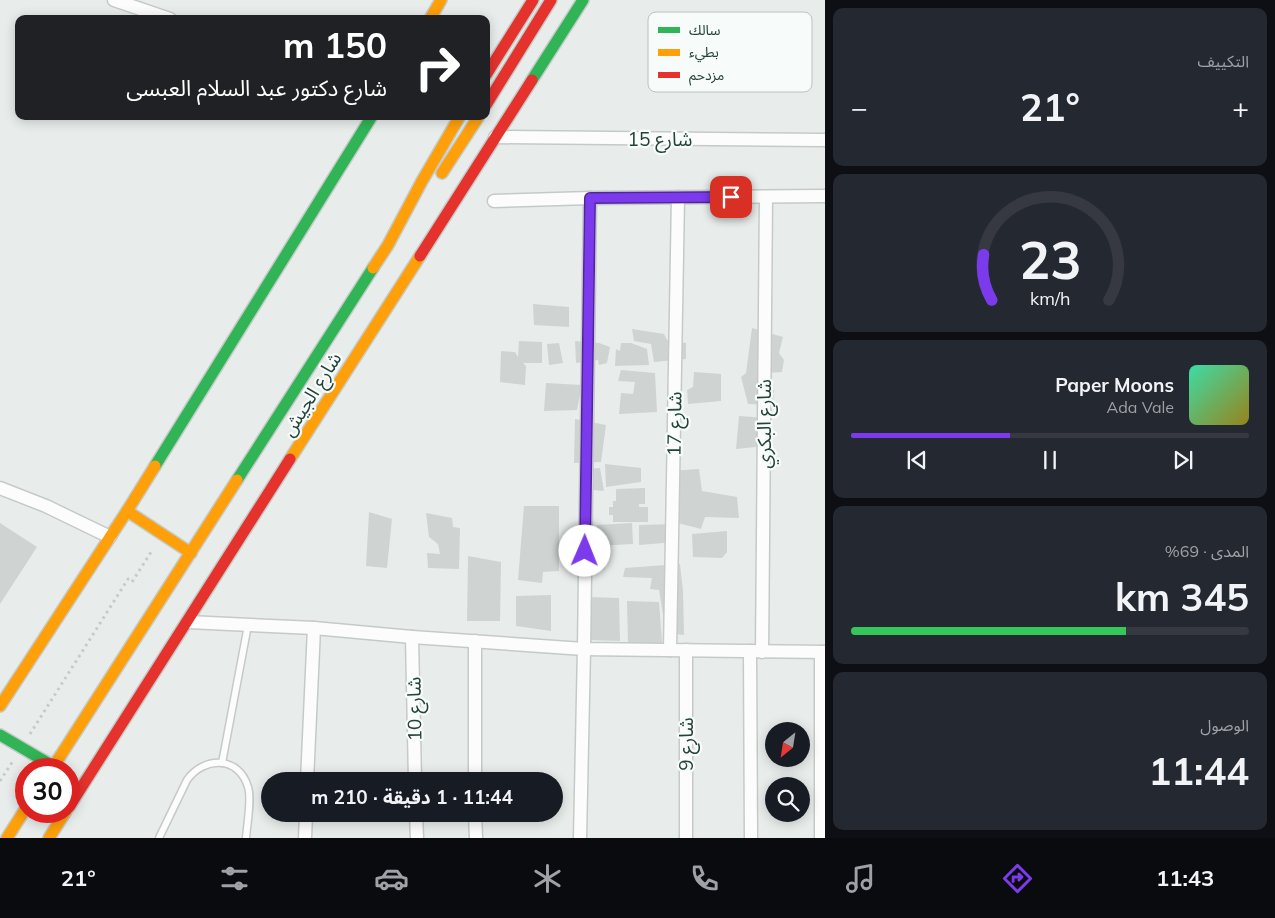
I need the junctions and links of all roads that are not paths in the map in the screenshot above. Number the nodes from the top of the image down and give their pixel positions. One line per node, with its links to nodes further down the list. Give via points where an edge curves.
1 (114, 0): 6 (street)
2 (441, 0): 7 (main road)
3 (533, 0): 8 (main road)
4 (551, 0): 9 (main road)
5 (583, 0): 13 (main road, شارع الجيش)
6 (158, 15)
7 (432, 15)
8 (490, 69)
9 (490, 99)
10 (370, 120): 22 (main road)
11 (458, 120): 20 (main road, شارع الجيش)
12 (476, 120): 20 (main road, via 431,188)
13 (495, 137): 14 (street, شارع 15); 25 (main road, شارع الجيش)
14 (825, 140)
15 (825, 196): 17 (street)
16 (678, 197): 17 (street); 18 (street); 31 (street, شارع 17)
17 (766, 197): 33 (street, شارع البكري)
18 (590, 198): 19 (street); 30 (street)
19 (494, 201)
20 (402, 220): 24 (main road, شارع الجيش)
21 (0, 488): 23 (street)
22 (127, 511): 23 (main road); 24 (main road)
23 (110, 537): 35 (main road)
24 (191, 553): 38 (main road, شارع الجيش)
25 (188, 622): 26 (street); 43 (main road, شارع الجيش)
26 (248, 625): 27 (street); 39 (lane)
27 (314, 628): 28 (street); 40 (street)
28 (412, 637): 29 (street); 41 (street, شارع 10)
29 (475, 641): 30 (street); 42 (street)
30 (584, 649): 31 (street); 56 (street)
31 (670, 650): 32 (street)
32 (686, 650): 33 (street); 57 (street, شارع 9)
33 (756, 652): 34 (street); 58 (street, شارع البكري)
34 (823, 652): 59 (street)
35 (0, 706)
36 (0, 735): 37 (main road)
37 (37, 758)
38 (59, 758)
39 (222, 763): 51 (lane, via 202,766 191,774); 52 (lane, via 238,771 248,786)
40 (307, 772)
41 (415, 772)
42 (475, 772)
43 (80, 790)
44 (306, 822): 53 (street)
45 (416, 822): 54 (street)
46 (476, 822): 55 (street)
47 (16, 823): 49 (main road)
48 (58, 823): 50 (main road)
49 (7, 838)
50 (49, 838)
51 (159, 838)
52 (246, 838)
53 (305, 838)
54 (417, 838)
55 (476, 838)
56 (580, 838)
57 (686, 838)
58 (751, 838)
59 (821, 838)

